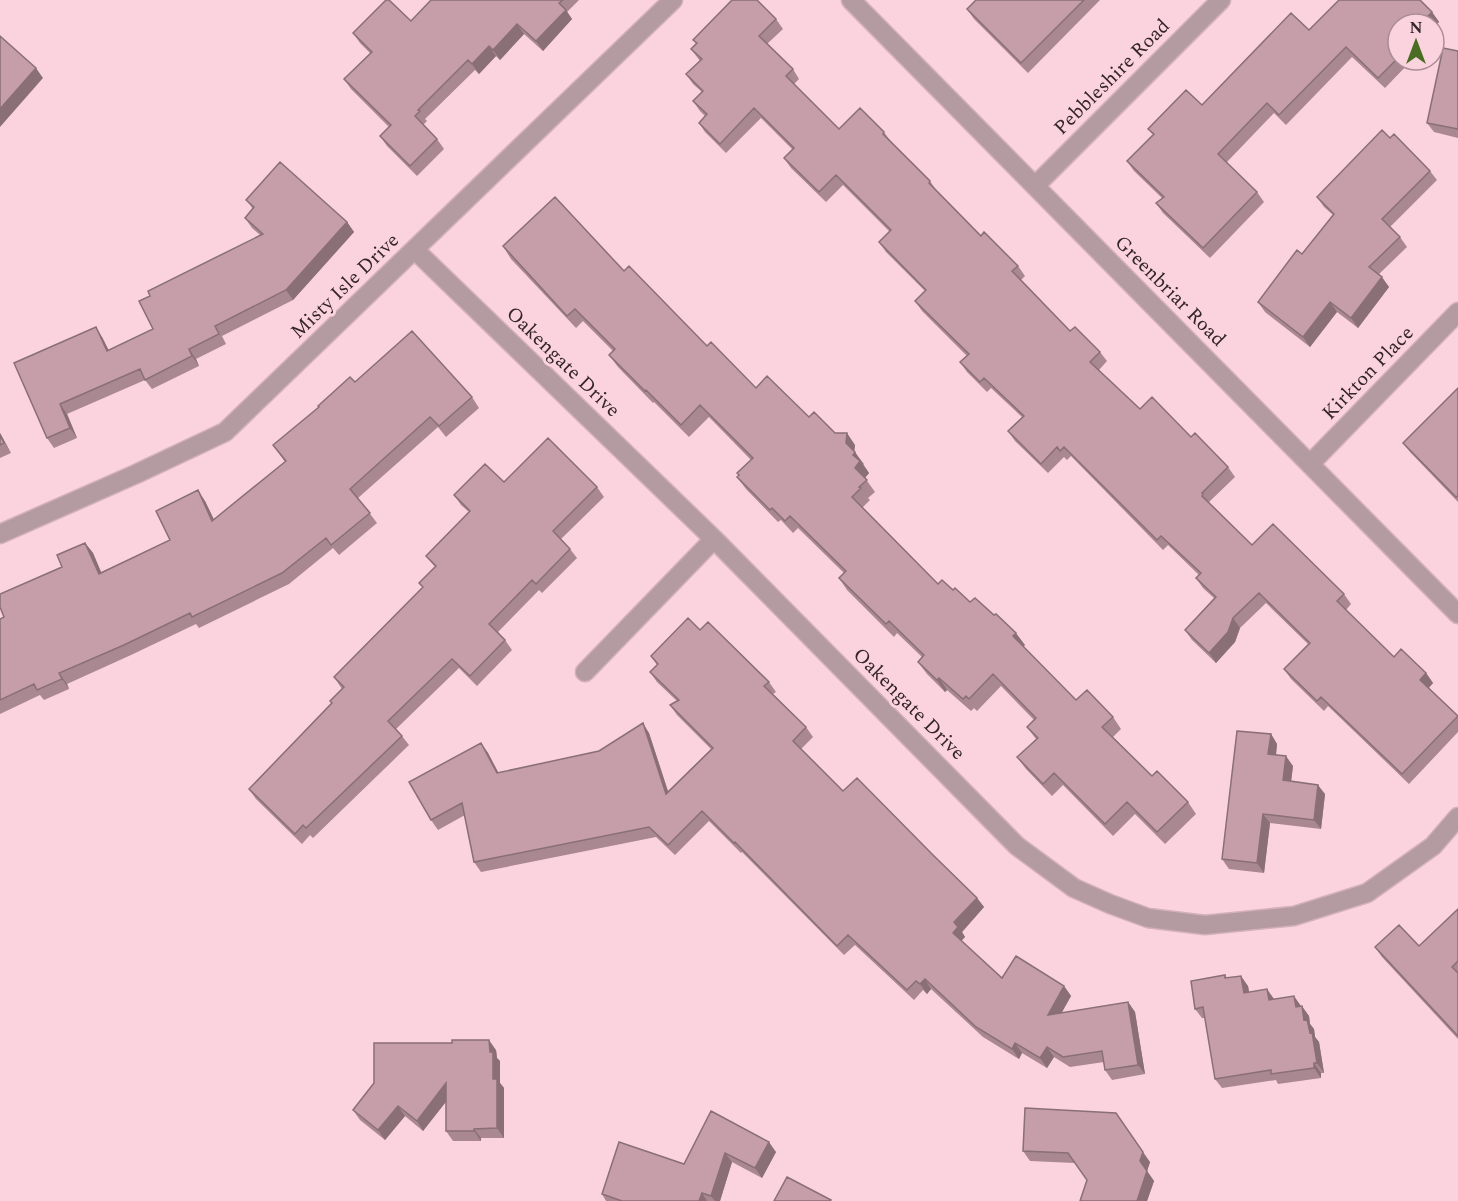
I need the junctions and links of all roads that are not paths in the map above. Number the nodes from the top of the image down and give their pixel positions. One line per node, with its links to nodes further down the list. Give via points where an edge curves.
1 (674, 0): 5 (street, Misty Isle Drive)
2 (851, 0): 4 (street, Greenbriar Road)
3 (1221, 0): 4 (street, Pebbleshire Road)
4 (1035, 186): 7 (street, Greenbriar Road)
5 (415, 250): 8 (street, Misty Isle Drive, via 225,432); 9 (street, Oakengate Drive)
6 (1458, 312): 7 (street, Kirkton Place)
7 (1310, 464): 10 (street, Greenbriar Road)
8 (0, 534)
9 (714, 539): 11 (street); 12 (street, Oakengate Drive, via 1017,846 1074,888 1110,904 1148,918 1204,925 1294,916 1367,893 1433,846)
10 (1458, 614)
11 (585, 672)
12 (1458, 817)

